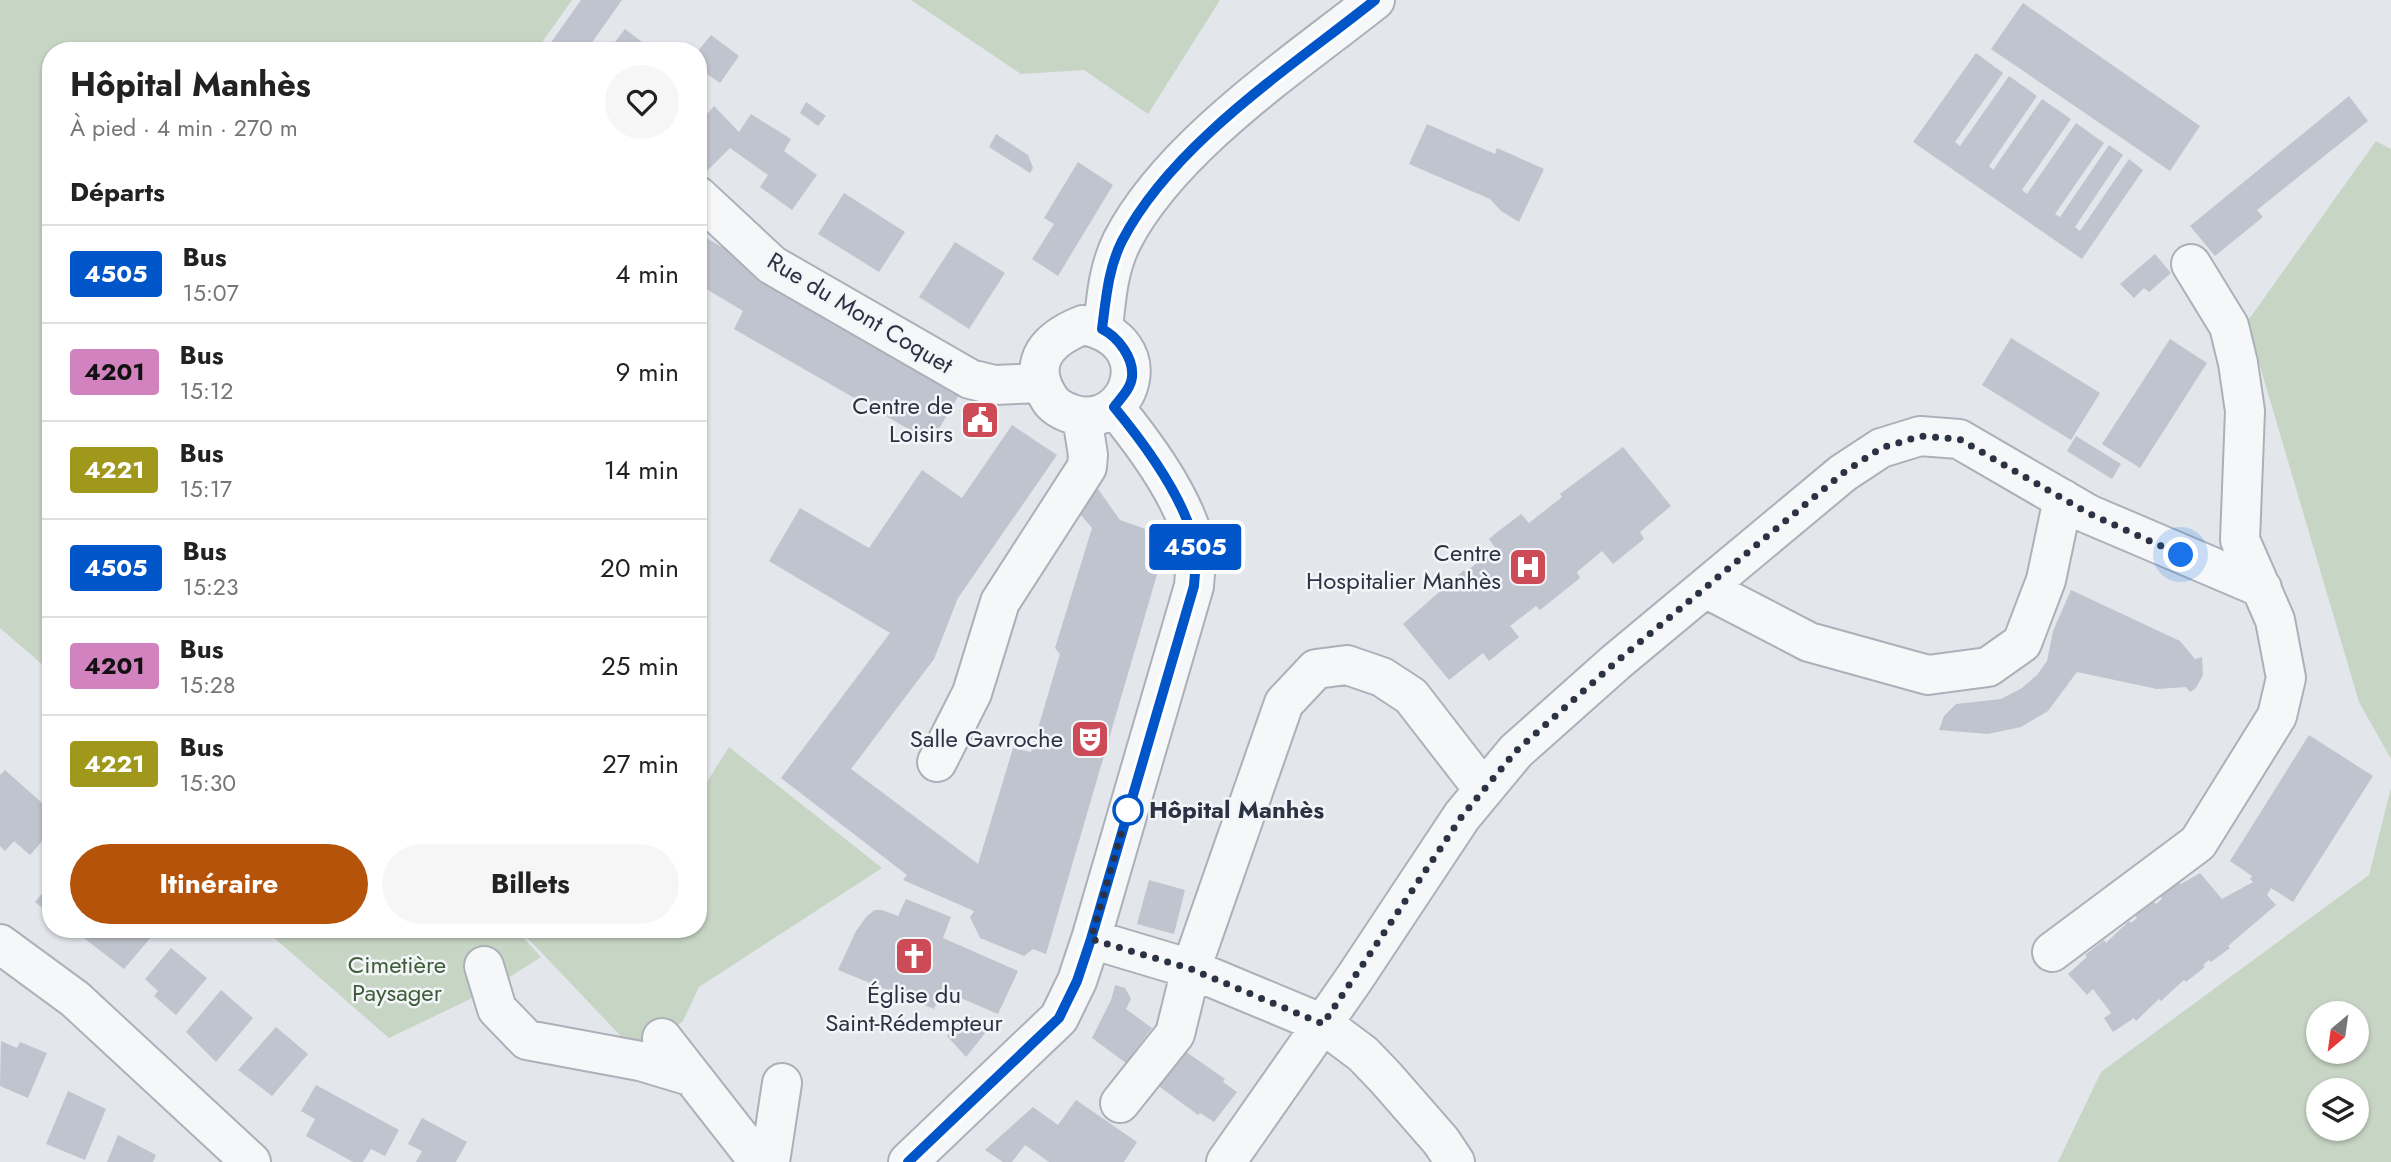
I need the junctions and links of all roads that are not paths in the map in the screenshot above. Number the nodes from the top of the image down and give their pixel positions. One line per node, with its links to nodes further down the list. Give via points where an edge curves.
1 (1375, 0): 4 (street, via 1208,133 1148,201 1121,243 1107,284)
2 (707, 204): 5 (street, Rue du Mont Coquet, via 772,265 971,379 994,385)
3 (2190, 264): 9 (street, via 2229,326 2238,363 2245,411 2240,540)
4 (1102, 329): 5 (street, via 1083,326 1060,334 1047,347); 6 (street, via 1127,352 1132,376 1125,393)
5 (1041, 383): 6 (street, via 1050,400 1065,412)
6 (1098, 412): 10 (street, via 1087,467 1000,602 972,693); 12 (street, via 1136,434 1184,516 1194,538 1196,562 1194,586)
7 (2063, 499): 8 (street, via 1959,439 1920,436 1881,448 1843,473); 8 (street, via 2046,580 2022,643 1988,667 1928,675 1809,642); 9 (street)
8 (1707, 589): 11 (street, via 1516,751)
9 (2262, 589): 14 (street, via 2276,620 2286,678 2277,716 2197,843)
10 (937, 762)
11 (1483, 789): 16 (street, via 1411,696 1382,677 1347,665 1317,669 1284,703); 17 (street)
12 (1091, 939): 16 (street); 25 (street, via 1059,1018)
13 (0, 944): 22 (street, via 75,999)
14 (2052, 952)
15 (484, 966): 19 (street, via 497,1009 527,1040 640,1061)
16 (1191, 969): 17 (street); 21 (street, via 1175,1034)
17 (1323, 1024): 26 (street); 27 (street, via 1371,1062)
18 (662, 1038): 19 (street)
19 (690, 1076): 23 (street)
20 (782, 1083): 24 (street)
21 (1120, 1103)
22 (251, 1162)
23 (759, 1162)
24 (770, 1162)
25 (908, 1162)
26 (1226, 1162)
27 (1455, 1162)

